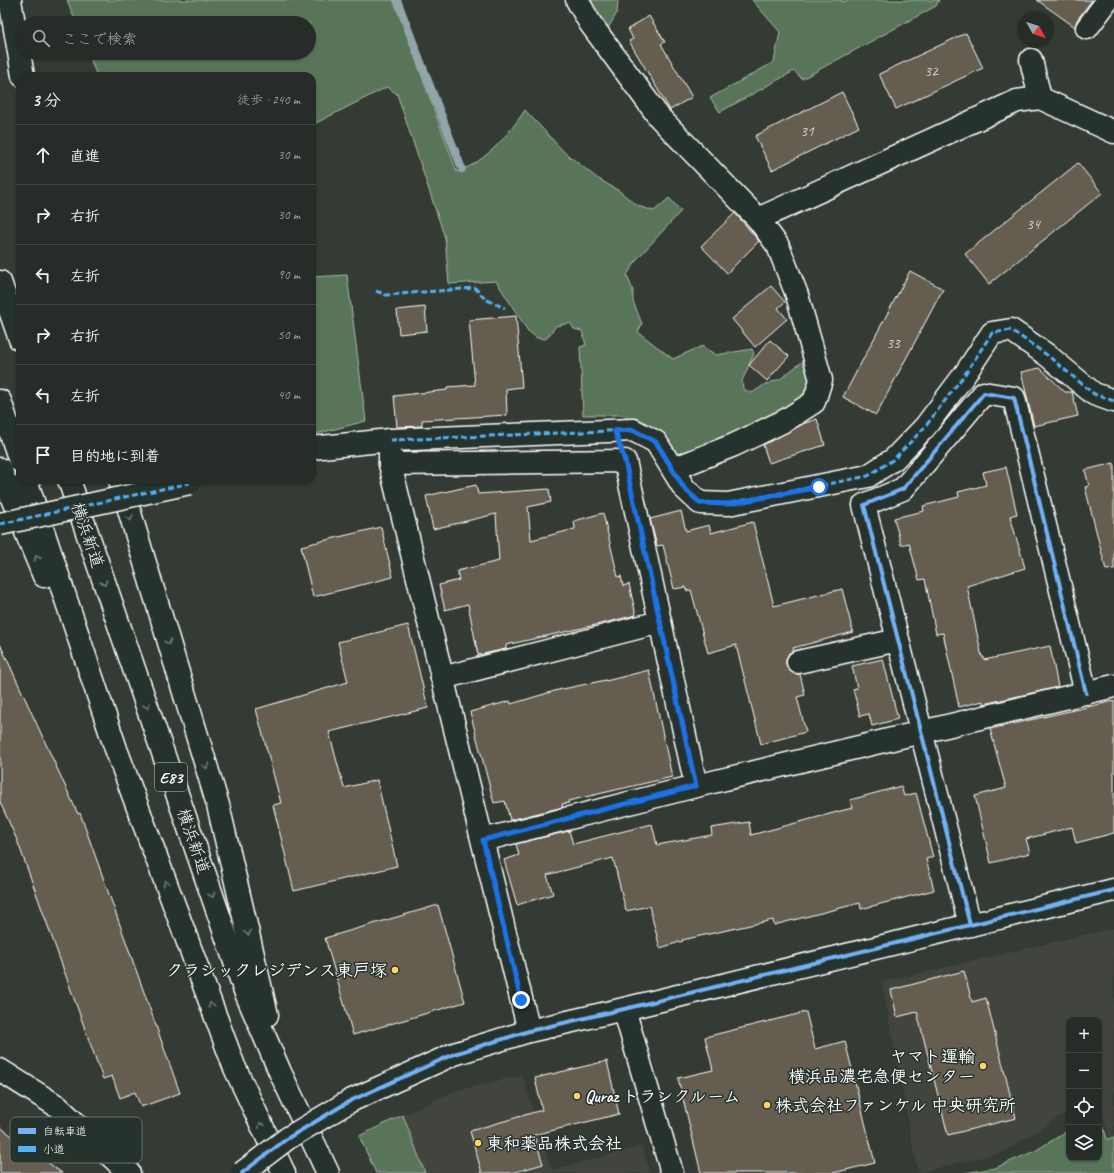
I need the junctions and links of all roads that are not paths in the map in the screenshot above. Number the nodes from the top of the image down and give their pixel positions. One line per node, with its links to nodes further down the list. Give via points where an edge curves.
1 (10, 0): 5 (main road)
2 (578, 0): 11 (main road, via 590,23 659,117)
3 (1108, 0): 4 (main road)
4 (1087, 28)
5 (16, 35)
6 (20, 60): 8 (main road)
7 (1031, 60): 9 (main road)
8 (22, 72)
9 (1040, 98): 10 (main road); 11 (main road, via 1017,101)
10 (1114, 132)
11 (758, 219): 23 (main road, via 778,246 822,380 814,402 786,420 734,445)
12 (0, 282): 13 (main road)
13 (16, 328)
14 (0, 401): 19 (main road)
15 (1114, 401): 23 (main road, via 1094,394 1047,355 1011,330 992,333 925,427 894,459 868,476 728,504 700,503 684,488)
16 (615, 431): 17 (main road); 20 (main road); 23 (main road, via 633,430 656,442)
17 (390, 440): 18 (main road); 21 (main road)
18 (316, 448)
19 (16, 449)
20 (625, 461): 21 (main road); 29 (main road)
21 (390, 464): 32 (main road)
22 (0, 469): 36 (main road, one-way to 22)
23 (673, 469)
24 (27, 484): 36 (main road, E83)
25 (70, 484): 44 (main road, 横浜新道 / E83, one-way to 44, via 245,991)
26 (121, 484): 44 (main road, one-way to 44, via 218,805)
27 (181, 484): 28 (main road, bridge)
28 (0, 524)
29 (660, 622): 32 (main road); 37 (main road)
30 (898, 640): 31 (main road); 34 (main road, via 864,505 903,489 984,392 1014,398); 35 (main road)
31 (798, 662)
32 (442, 678): 38 (main road)
33 (1114, 686): 34 (main road)
34 (1086, 693): 35 (main road)
35 (921, 733): 37 (main road); 40 (main road)
36 (116, 749): 49 (main road, E83, one-way to 36, via 234,1066)
37 (696, 786): 38 (main road)
38 (483, 840): 42 (main road)
39 (1114, 890): 40 (main road)
40 (970, 925): 41 (main road)
41 (624, 1009): 42 (main road); 51 (main road)
42 (529, 1030): 48 (main road, bridge, via 454,1054 350,1101 288,1138)
43 (0, 1070): 45 (main road, via 57,1106)
44 (280, 1072): 50 (main road, 横浜新道 / E83)
45 (69, 1117)
46 (118, 1163): 47 (main road)
47 (129, 1173)
48 (242, 1173)
49 (284, 1173)
50 (328, 1173)
51 (672, 1173)

